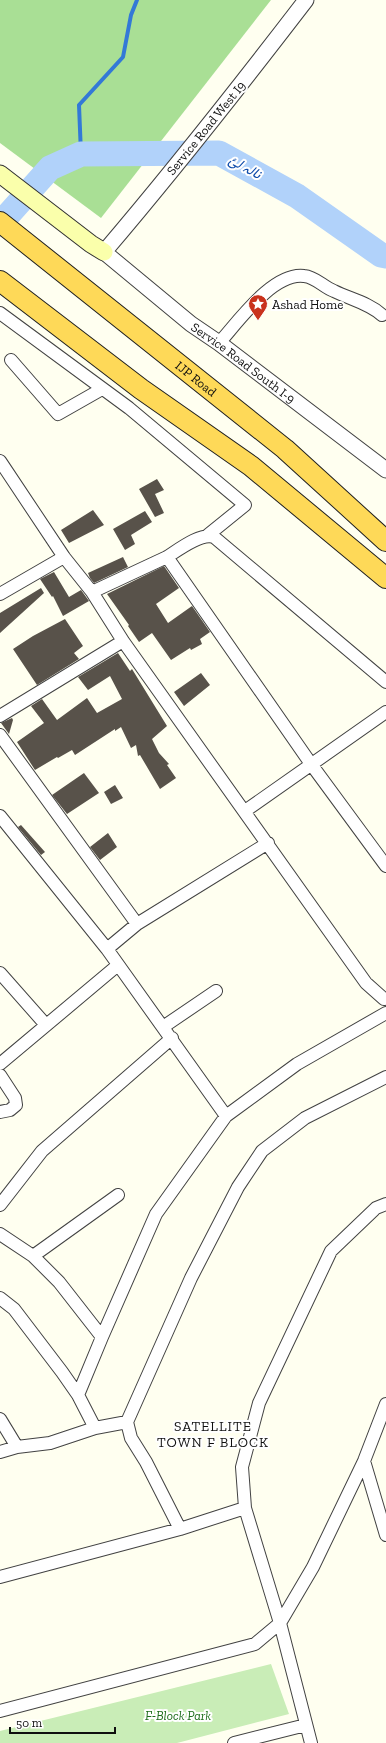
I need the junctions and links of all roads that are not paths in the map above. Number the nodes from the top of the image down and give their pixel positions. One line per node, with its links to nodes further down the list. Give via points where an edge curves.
1 (306, 0): 4 (street, Service Road West I9, via 148,201)
2 (0, 174): 4 (main road)
3 (0, 222): 16 (highway, IJP Road, via 285,449)
4 (97, 248): 8 (street, Service Road South I-9, via 191,324)
5 (0, 281): 11 (highway)
6 (0, 313): 10 (street)
7 (382, 315): 8 (street, via 374,308 331,290 316,280 304,276 291,276 267,290)
8 (219, 343): 14 (street, Service Road South I-9)
9 (11, 360): 10 (street, via 58,414)
10 (102, 389): 12 (street)
11 (141, 389): 12 (street); 19 (highway, via 251,466)
12 (129, 408): 15 (street, via 245,505)
13 (0, 461): 17 (street)
14 (386, 470)
15 (208, 535): 18 (street); 23 (street, via 214,537)
16 (386, 542)
17 (64, 557): 20 (street); 21 (street)
18 (167, 557): 20 (street); 27 (street)
19 (386, 578)
20 (92, 592): 22 (street)
21 (0, 594)
22 (123, 641): 24 (street); 28 (street)
23 (386, 682)
24 (0, 716)
25 (384, 717): 27 (street)
26 (0, 735): 32 (street)
27 (312, 764): 28 (street); 31 (street)
28 (245, 811): 30 (street)
29 (0, 816): 33 (street)
30 (268, 843): 32 (street); 37 (street, via 366,983)
31 (386, 866)
32 (137, 924): 33 (street)
33 (107, 949): 34 (street)
34 (118, 965): 39 (street); 40 (street)
35 (0, 973): 39 (street)
36 (216, 991): 40 (street)
37 (385, 1002)
38 (386, 1013): 46 (street, via 297,1064)
39 (46, 1025): 42 (street)
40 (164, 1027): 41 (street)
41 (172, 1038): 46 (street); 49 (street, via 42,1151)
42 (0, 1064)
43 (0, 1075): 45 (street, via 15,1098 16,1105 10,1110)
44 (386, 1077): 57 (street, via 304,1118 262,1151 238,1187 191,1278)
45 (0, 1112)
46 (226, 1116): 53 (street, via 156,1214)
47 (118, 1195): 51 (street)
48 (386, 1204): 62 (street, via 376,1208 330,1251 262,1396 242,1467)
49 (0, 1205)
50 (0, 1234): 51 (street)
51 (33, 1256): 53 (street, via 59,1282)
52 (0, 1298): 54 (street, via 14,1308)
53 (102, 1336): 54 (street)
54 (78, 1395): 58 (street)
55 (386, 1404): 61 (street)
56 (0, 1419): 59 (street)
57 (127, 1422): 58 (street); 63 (street, via 131,1438)
58 (95, 1428): 59 (street, via 50,1443)
59 (17, 1447): 60 (street)
60 (0, 1452)
61 (364, 1461): 64 (street); 66 (street, via 313,1567)
62 (245, 1508): 63 (street); 66 (street)
63 (180, 1529): 65 (street)
64 (386, 1535)
65 (0, 1577)
66 (280, 1623): 67 (street, via 255,1644); 68 (street)
67 (0, 1711)
68 (306, 1725): 69 (street); 70 (street)
69 (234, 1743)
70 (311, 1743)

